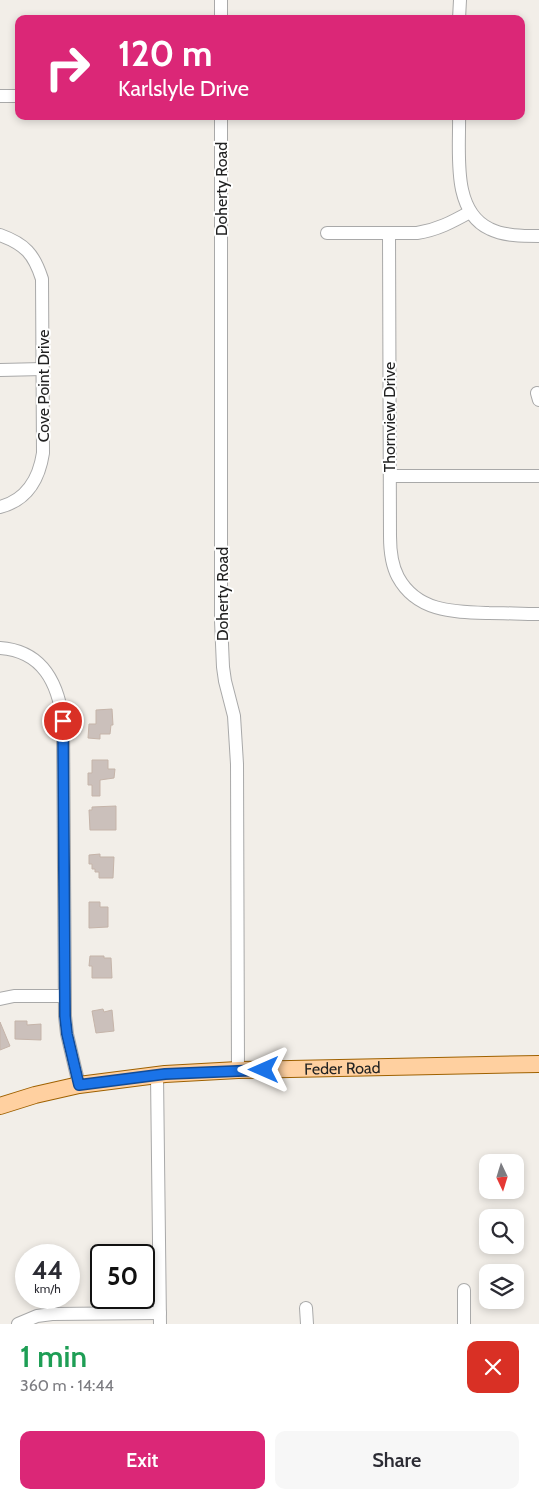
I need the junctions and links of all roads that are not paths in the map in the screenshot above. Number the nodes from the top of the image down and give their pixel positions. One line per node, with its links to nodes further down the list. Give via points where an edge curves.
1 (221, 0): 3 (street)
2 (460, 0): 4 (street)
3 (221, 15)
4 (459, 15)
5 (0, 96): 6 (street)
6 (15, 96)
7 (221, 120): 24 (street, Doherty Road, via 221,621 224,674 234,716 237,764)
8 (460, 120): 9 (street, via 460,178)
9 (470, 212): 11 (street, via 431,231); 13 (street, via 491,230 518,236)
10 (327, 233): 11 (street)
11 (389, 233): 16 (street, Thornview Drive)
12 (0, 235): 14 (street, Cove Point Drive, via 26,249 42,279)
13 (539, 236)
14 (43, 369): 15 (street); 18 (street, Cove Point Drive, via 41,467 28,492)
15 (0, 370)
16 (390, 476): 17 (street); 19 (street, Thornview Drive, via 391,556 398,577 412,594 428,605 445,610)
17 (539, 476)
18 (0, 507)
19 (539, 614)
20 (0, 648): 21 (street, via 34,659 55,685 61,703)
21 (64, 996): 22 (street); 26 (street, via 67,1034)
22 (0, 999)
23 (539, 1064): 24 (main road, Feder Road)
24 (238, 1070): 25 (main road, Feder Road)
25 (157, 1075): 26 (main road, Feder Road); 30 (street)
26 (79, 1085): 27 (main road, Feder Road)
27 (0, 1106)
28 (464, 1290): 33 (street)
29 (306, 1308): 32 (street)
30 (160, 1318): 31 (street, via 52,1314)
31 (18, 1324)
32 (307, 1324)
33 (464, 1324)

